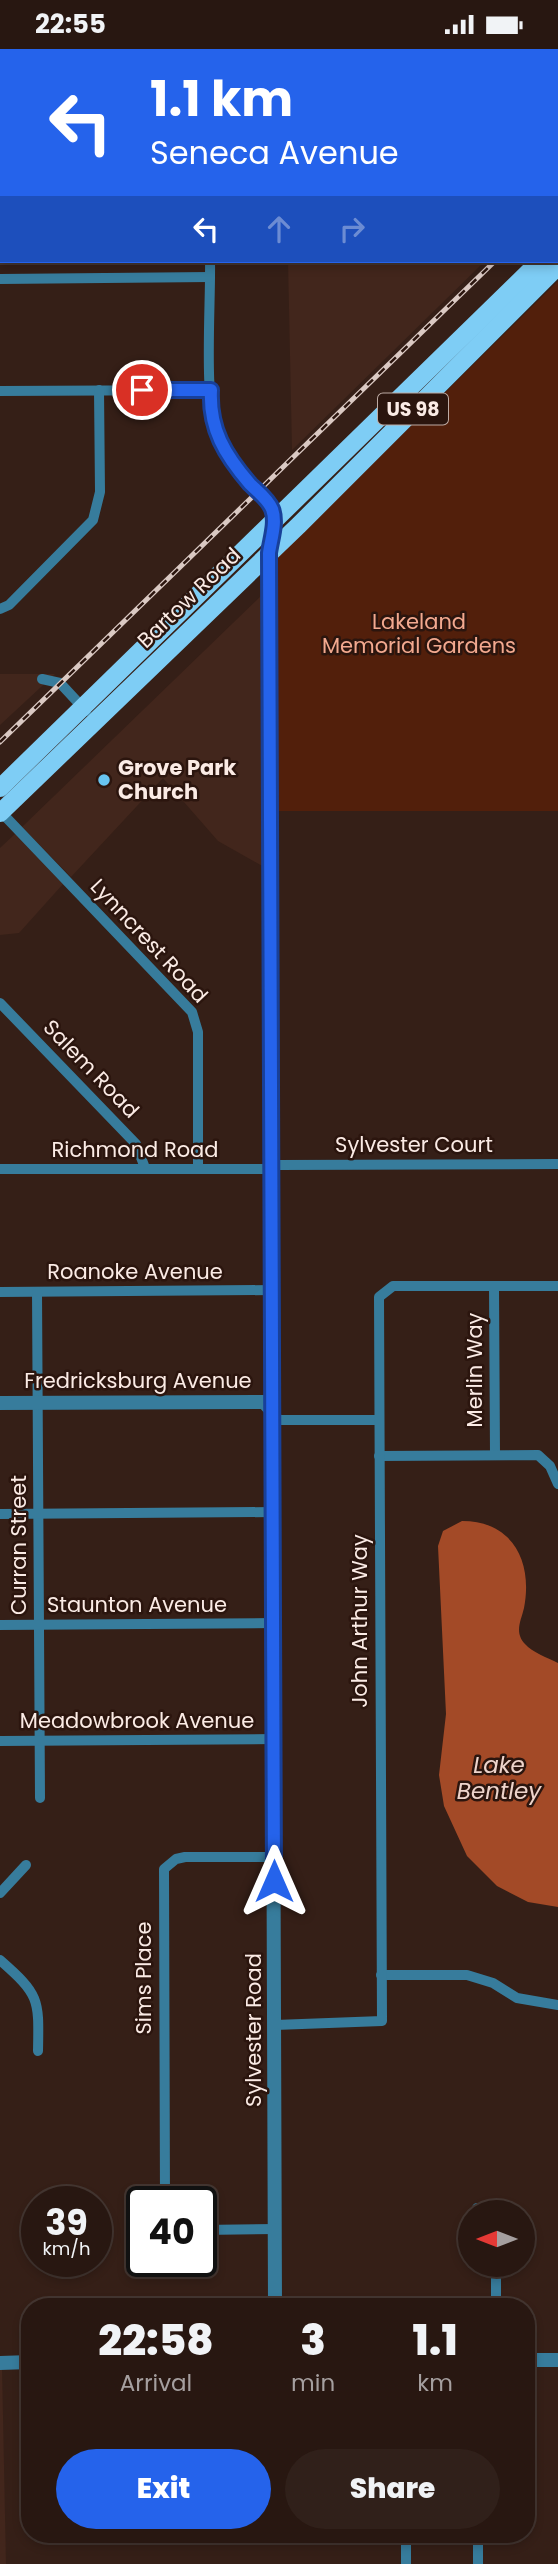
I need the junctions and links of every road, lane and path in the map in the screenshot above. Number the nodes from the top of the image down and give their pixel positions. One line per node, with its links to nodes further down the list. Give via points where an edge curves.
1 (210, 263): 4 (street)
2 (538, 263): 9 (main road, Bartow Road / US 98)
3 (558, 266): 10 (main road, Bartow Road / US 98)
4 (210, 277): 5 (street); 7 (street)
5 (0, 279)
6 (99, 390): 7 (street); 8 (street); 11 (street, via 100,492 93,520)
7 (211, 390): 9 (street, via 218,437 233,464 268,502)
8 (0, 391)
9 (274, 522): 10 (street, Sylvester Road); 13 (main road, Bartow Road / US 98)
10 (269, 553): 14 (main road, Bartow Road / US 98); 19 (street, Sylvester Road)
11 (0, 609)
12 (42, 679): 13 (street, via 60,683)
13 (83, 707): 14 (street); 15 (main road, Bartow Road / US 98)
14 (96, 721): 16 (main road, Bartow Road / US 98)
15 (0, 788)
16 (0, 812): 21 (street, Lynncrest Road, via 192,1012 198,1033)
17 (0, 1003): 20 (street, Salem Road, via 136,1144)
18 (558, 1164): 19 (street, Sylvester Court)
19 (270, 1167): 21 (street, Richmond Road); 25 (street, Sylvester Road)
20 (145, 1168): 21 (street, Richmond Road); 22 (street, Richmond Road)
21 (198, 1168)
22 (0, 1169)
23 (494, 1286): 24 (street, John Arthur Way); 31 (street, John Arthur Way, via 393,1286 379,1297); 32 (street, Merlin Way)
24 (558, 1286)
25 (271, 1290): 26 (street, Roanoke Avenue); 30 (street, Sylvester Road)
26 (37, 1291): 27 (street, Roanoke Avenue); 28 (street, Curran Street)
27 (0, 1292)
28 (37, 1402): 29 (street, Fredricksburg Avenue); 30 (street, Fredricksburg Avenue, via 264,1402); 36 (street, Curran Street)
29 (0, 1403)
30 (272, 1411): 31 (street, via 279,1420); 35 (street, Sylvester Road)
31 (379, 1420): 33 (street, John Arthur Way)
32 (495, 1455): 33 (street); 34 (street, via 538,1455 550,1466)
33 (379, 1456): 49 (street, John Arthur Way)
34 (558, 1484)
35 (273, 1512): 36 (street); 38 (street, Sylvester Road)
36 (38, 1513): 37 (street); 39 (street, Curran Street)
37 (0, 1514)
38 (274, 1623): 39 (street, Staunton Avenue); 41 (street, Sylvester Road)
39 (39, 1624): 40 (street, Staunton Avenue); 43 (street, Curran Street)
40 (0, 1625)
41 (274, 1739): 43 (street, Meadowbrook Avenue); 45 (street, Sylvester Road)
42 (0, 1741): 43 (street, Meadowbrook Avenue)
43 (39, 1741): 44 (street, Curran Street)
44 (40, 1798)
45 (274, 1857): 51 (street, Sylvester Road); 53 (street, Sims Place, via 185,1857 164,1869)
46 (26, 1865): 47 (street)
47 (0, 1893)
48 (0, 1960): 52 (street, via 35,1996)
49 (381, 1975): 50 (street, via 467,1975 517,1997); 51 (street, John Arthur Way, via 382,2021)
50 (558, 2004)
51 (275, 2025): 54 (street, Sylvester Road)
52 (38, 2051)
53 (165, 2186)
54 (276, 2229): 55 (street); 57 (street, Sylvester Road)
55 (217, 2230)
56 (496, 2277): 58 (street)
57 (275, 2298)
58 (496, 2298)
59 (535, 2360): 60 (street)
60 (558, 2360)
61 (0, 2363): 62 (street)
62 (21, 2363)
63 (406, 2543): 65 (street)
64 (478, 2543): 66 (street)
65 (406, 2564)
66 (478, 2564)

